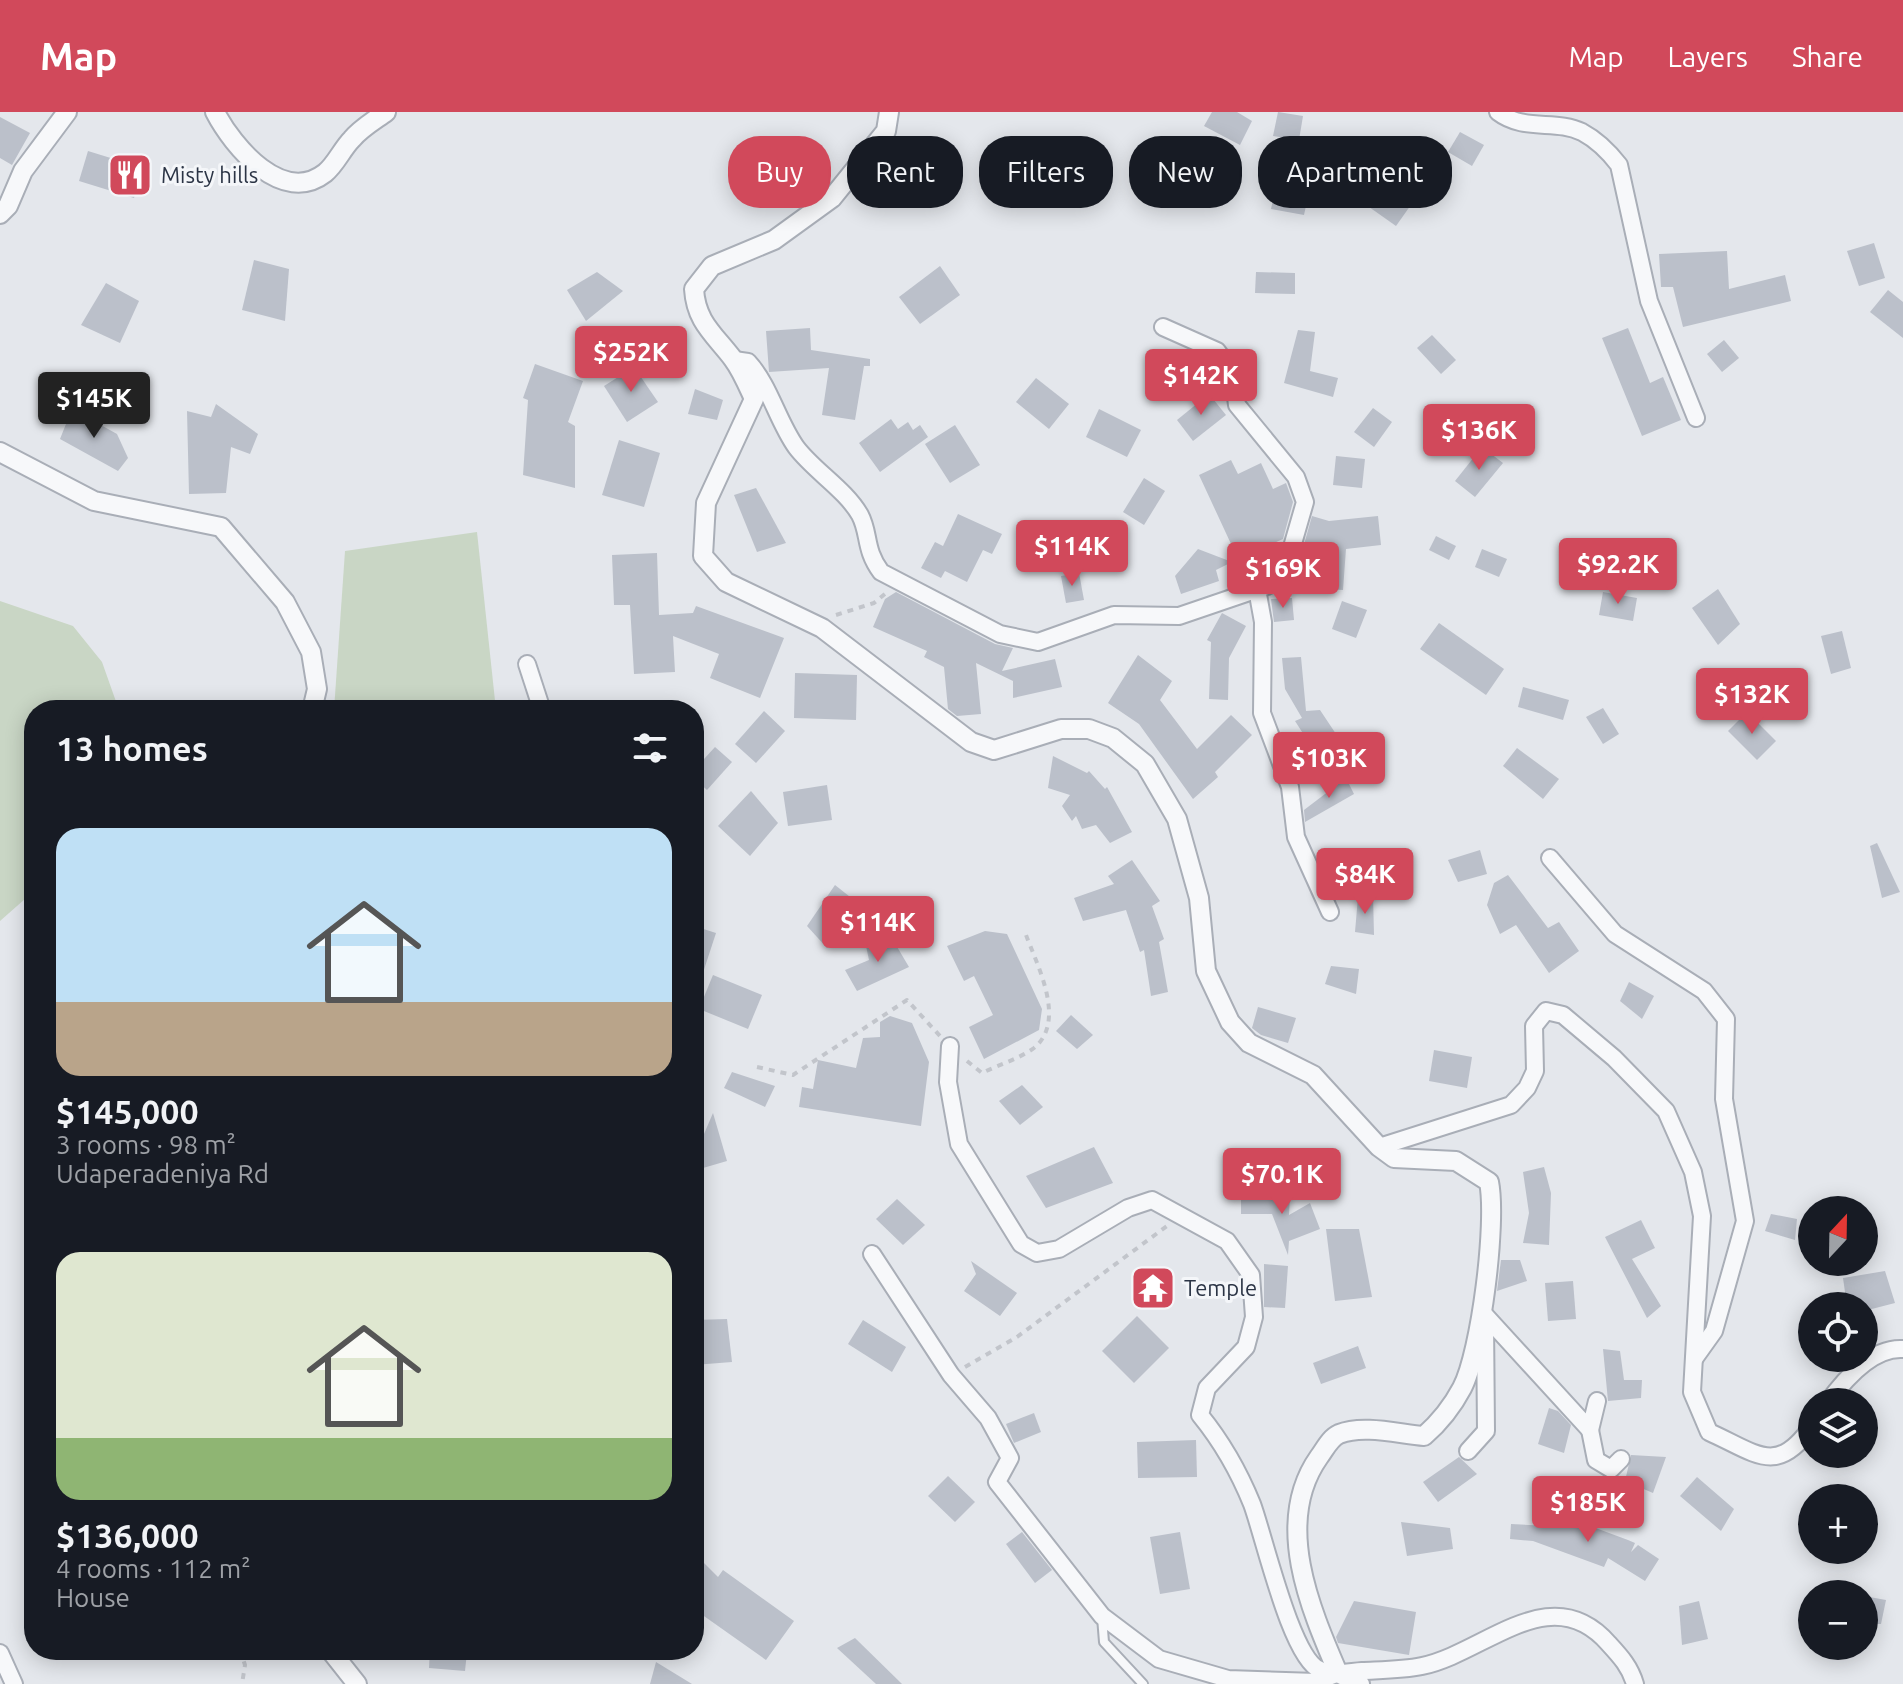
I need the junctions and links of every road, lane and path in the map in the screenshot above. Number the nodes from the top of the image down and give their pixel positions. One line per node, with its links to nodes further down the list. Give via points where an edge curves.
1 (67, 112): 6 (street, via 23,171)
2 (215, 112): 3 (street, via 224,130 258,166 282,181 303,185 326,172 353,137)
3 (386, 112)
4 (889, 112): 8 (street, via 886,131 832,198 774,240 712,266 694,289 695,311)
5 (1498, 112): 9 (street, via 1524,125 1580,131 1619,165 1649,301)
6 (0, 214)
7 (1163, 327): 12 (street, via 1217,351 1233,373 1237,405 1296,477 1305,502 1292,547 1267,586)
8 (734, 360): 11 (street, via 748,362 761,377 775,413 798,449 860,516 868,555 881,572); 13 (street, via 754,399 706,503 703,556 726,582)
9 (1696, 418)
10 (0, 452): 15 (street, via 94,501 221,527 285,602 311,652)
11 (901, 582): 12 (street, via 1000,634 1038,642 1114,615 1179,616); 13 (path, via 874,603 836,615)
12 (1257, 589): 18 (street, via 1263,622 1262,713 1290,787 1296,837)
13 (822, 628): 22 (street, via 971,742 994,750 1061,729 1089,729 1113,738 1145,764 1177,819 1199,898 1206,971 1230,1022 1249,1043 1313,1075)
14 (527, 664): 16 (street)
15 (314, 700)
16 (539, 700)
17 (1550, 858): 27 (street, via 1615,934 1704,991 1726,1019 1724,1099 1745,1221 1714,1331)
18 (1330, 912)
19 (1026, 935): 20 (path, via 1049,998 1047,1027 1036,1047 982,1073)
20 (950, 1046): 21 (path, via 907,1000 793,1075); 23 (street, via 948,1082 959,1144 1021,1244 1037,1253 1059,1249 1128,1208 1152,1200)
21 (757, 1067)
22 (1379, 1147): 25 (street, via 1394,1158 1456,1161 1489,1182 1494,1206); 27 (street, via 1511,1105 1535,1071 1534,1026 1546,1011 1563,1015 1666,1111 1693,1172 1702,1216)
23 (1181, 1214): 28 (path, via 1017,1337); 39 (street, via 1227,1241 1251,1275 1254,1317 1246,1347 1207,1388 1200,1415 1222,1442 1251,1503 1290,1626 1310,1664)
24 (872, 1254): 28 (street)
25 (1483, 1314): 31 (street); 33 (street, via 1486,1431); 39 (street, via 1464,1386 1442,1421 1424,1436 1352,1430 1334,1435 1306,1475 1296,1546 1315,1619)
26 (1903, 1349): 29 (street, via 1874,1355)
27 (1693, 1360): 32 (street, via 1692,1392 1709,1432 1761,1455 1780,1457)
28 (951, 1375): 35 (street, via 988,1418 1010,1458 997,1482)
29 (1838, 1388)
30 (1597, 1401): 31 (street)
31 (1590, 1430): 34 (street, via 1596,1460 1611,1469)
32 (1798, 1446)
33 (1468, 1451)
34 (1621, 1459)
35 (1102, 1616): 39 (street, via 1159,1659 1228,1679 1316,1682); 43 (lane, via 1104,1642)
36 (0, 1653): 40 (street)
37 (243, 1660): 41 (path)
38 (338, 1660): 42 (street)
39 (1338, 1673): 44 (street); 45 (street, via 1424,1666 1533,1618 1577,1618 1596,1629 1630,1668)
40 (14, 1684)
41 (242, 1684)
42 (357, 1684)
43 (1143, 1684)
44 (1360, 1684)
45 (1635, 1684)

